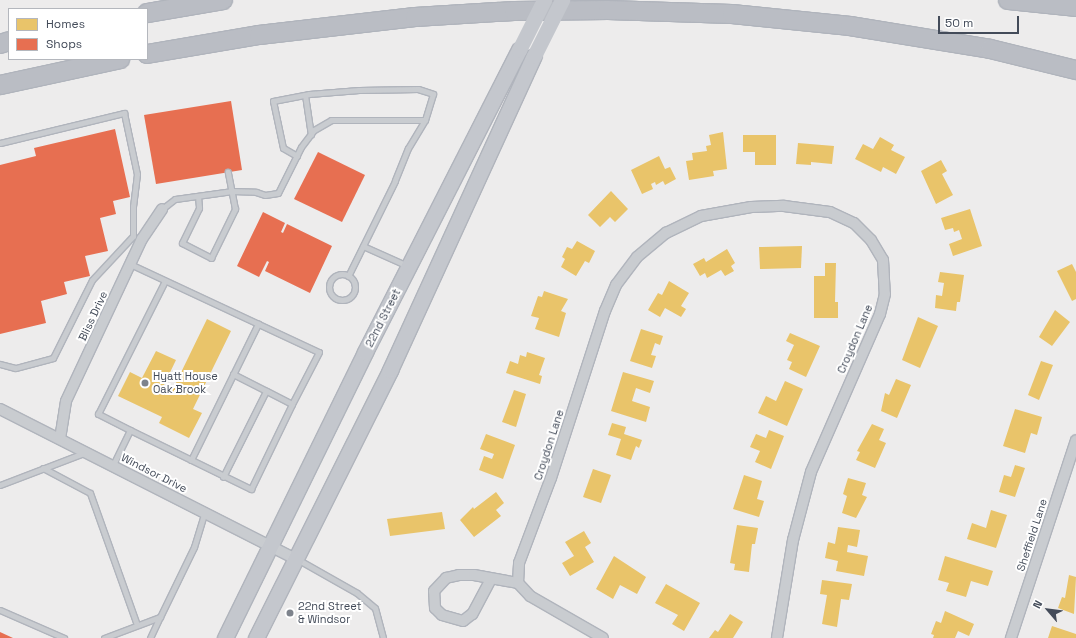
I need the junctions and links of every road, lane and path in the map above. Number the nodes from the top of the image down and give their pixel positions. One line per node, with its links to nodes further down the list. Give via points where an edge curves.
1 (223, 0): 6 (highway)
2 (544, 0): 23 (main road, 22nd Street, bridge)
3 (562, 0): 43 (main road, bridge, via 390,370)
4 (1008, 0): 5 (highway)
5 (1076, 7)
6 (148, 13)
7 (148, 54): 9 (highway, via 259,35 407,18 514,11 615,10 732,14 850,26 990,49)
8 (115, 60): 10 (highway)
9 (1076, 70)
10 (0, 85)
11 (305, 94): 12 (lane, via 418,89 433,94); 13 (lane); 15 (lane, via 274,101 283,148)
12 (424, 120): 13 (lane, via 331,120); 21 (lane, via 408,148)
13 (311, 135): 15 (lane)
14 (0, 143): 20 (lane, via 124,113 136,174 133,206)
15 (297, 156): 17 (lane, via 278,193 265,195)
16 (228, 172): 17 (lane)
17 (232, 191): 18 (lane); 18 (lane, via 235,209 211,258 182,243 199,208)
18 (198, 196): 19 (lane, via 175,199)
19 (162, 209): 20 (street, Bliss Drive)
20 (138, 238): 22 (street, Bliss Drive); 27 (lane, via 92,280 52,358 14,368)
21 (363, 246): 23 (lane); 24 (lane)
22 (130, 264): 25 (lane); 33 (street, Bliss Drive, via 66,401)
23 (409, 266): 42 (main road, 22nd Street)
24 (348, 276): 24 (lane, via 340,274 332,279 329,288 336,298 345,300 353,295 354,282)
25 (165, 281): 26 (lane); 32 (lane, via 98,414)
26 (258, 324): 28 (lane); 30 (lane, via 319,352)
27 (0, 364)
28 (233, 374): 29 (lane); 36 (lane)
29 (266, 390): 30 (lane); 39 (lane)
30 (292, 404): 39 (lane, via 251,489)
31 (0, 409): 33 (street, Windsor Drive)
32 (130, 430): 36 (lane); 37 (lane)
33 (60, 439): 35 (street, Windsor Drive)
34 (1076, 440): 57 (street, Sheffield Lane)
35 (87, 452): 37 (street, Windsor Drive); 38 (lane)
36 (191, 460): 39 (lane)
37 (113, 465): 41 (street, Windsor Drive)
38 (43, 468): 40 (lane); 48 (lane, via 90,493)
39 (223, 477)
40 (0, 485)
41 (205, 512): 42 (street, Windsor Drive); 47 (lane, via 194,546)
42 (272, 545): 43 (street, Windsor Drive); 52 (main road, 22nd Street)
43 (296, 559): 53 (main road); 54 (lane, via 357,592 375,608)
44 (491, 579): 44 (street, via 459,574 446,578 434,591 435,608 442,615 463,621 472,614); 45 (street)
45 (518, 583): 55 (street, via 530,596); 56 (street, Croydon Lane, via 519,563 551,478 605,311 616,285 637,257 666,233 701,216 745,208 784,206 830,212 854,223 871,240 883,260 885,294 880,314 811,472 793,540)
46 (0, 610): 49 (lane)
47 (160, 617): 48 (lane); 51 (lane)
48 (137, 625): 50 (lane)
49 (64, 638)
50 (104, 638)
51 (150, 638)
52 (225, 638)
53 (256, 638)
54 (383, 638)
55 (603, 638)
56 (777, 638)
57 (1011, 638)

